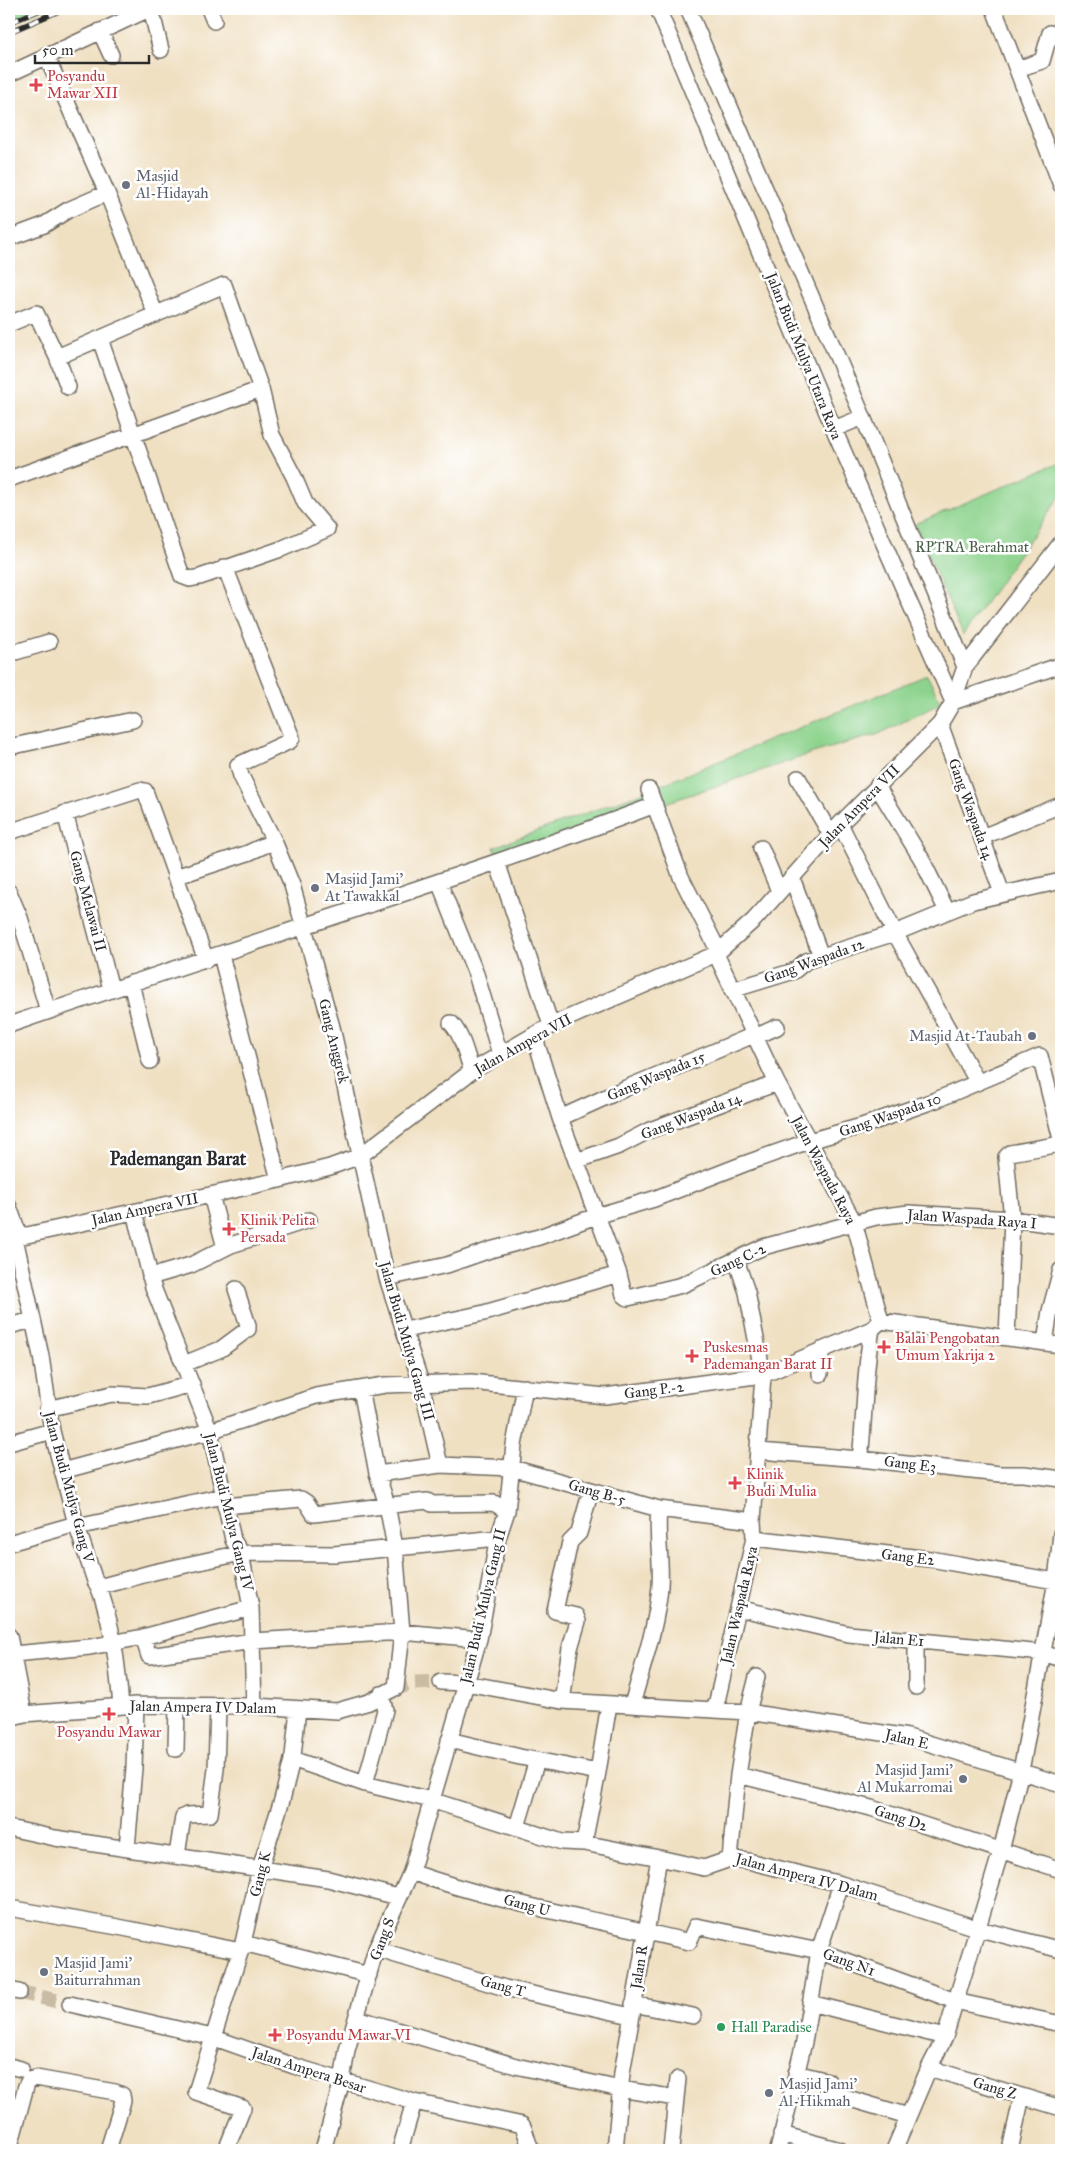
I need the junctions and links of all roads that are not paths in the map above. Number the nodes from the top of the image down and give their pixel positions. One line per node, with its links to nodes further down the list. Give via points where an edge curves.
1 (150, 9): 6 (street); 9 (street)
2 (658, 9): 8 (street, Jalan Budi Mulya Utara Raya)
3 (688, 9): 5 (street, Jalan Budi Mulya Utara Raya)
4 (994, 9): 12 (street)
5 (697, 29): 8 (street); 23 (street, Jalan Budi Mulya Utara Raya)
6 (100, 31): 10 (street); 11 (street)
7 (1061, 38): 12 (street, via 1050,33 1042,61)
8 (671, 39): 24 (street, Jalan Budi Mulya Utara Raya)
9 (161, 50)
10 (46, 55): 13 (street); 15 (street)
11 (111, 55)
12 (1017, 69): 14 (street)
13 (9, 74)
14 (1061, 185)
15 (107, 193): 16 (street, via 68,210 44,225); 17 (street)
16 (9, 238)
17 (156, 315): 19 (street); 22 (street, via 224,285)
18 (9, 324): 20 (street, via 36,313)
19 (100, 339): 20 (street); 25 (street)
20 (57, 357): 21 (street)
21 (68, 387)
22 (261, 390): 25 (street); 28 (street, via 272,435 305,503 326,529 280,549)
23 (863, 417): 24 (street); 32 (street, Jalan Budi Mulya Utara Raya)
24 (834, 429): 33 (street, Jalan Budi Mulya Utara Raya)
25 (132, 435): 26 (street); 28 (street, via 182,576 190,579)
26 (9, 479)
27 (1061, 543): 32 (street, Jalan Ampera VII)
28 (225, 567): 44 (street, Gang Anggrek, via 292,738 238,765)
29 (50, 642): 30 (street)
30 (9, 654)
31 (1061, 666): 33 (street)
32 (965, 667): 33 (street, Jalan Ampera VII)
33 (953, 702): 35 (street, Jalan Ampera VII)
34 (133, 720): 36 (street)
35 (940, 724): 38 (street, Jalan Ampera VII); 43 (street, Gang Waspada 14)
36 (9, 747)
37 (798, 778): 41 (street)
38 (877, 786): 41 (street, Jalan Ampera VII); 54 (street, via 921,858)
39 (1061, 805): 43 (street)
40 (65, 813): 42 (street); 47 (street, via 145,791); 63 (street, Gang Melawai II)
41 (836, 829): 48 (street, Jalan Ampera VII); 57 (street)
42 (9, 832)
43 (982, 837): 53 (street, Gang Waspada 14)
44 (274, 841): 47 (street); 56 (street, Gang Anggrek, via 286,867)
45 (761, 848): 51 (street)
46 (497, 862): 49 (street); 58 (street, Jalan Waspada Raya, via 652,797 681,877); 68 (street)
47 (175, 877): 61 (street)
48 (792, 878): 51 (street, Jalan Ampera VII); 60 (street)
49 (439, 882): 56 (street); 72 (street, via 476,974)
50 (1061, 882): 53 (street, Gang Waspada 12)
51 (779, 891): 58 (street, Jalan Ampera VII, via 754,920)
52 (9, 892): 55 (street)
53 (1002, 893): 54 (street, Gang Waspada 12)
54 (947, 911): 57 (street, Gang Waspada 12)
55 (14, 920): 65 (street)
56 (304, 926): 59 (street); 81 (street, Gang Anggrek, via 332,1027)
57 (895, 932): 60 (street, Gang Waspada 12); 75 (street)
58 (718, 953): 64 (street, Jalan Waspada Raya); 68 (street, Jalan Ampera VII)
59 (221, 955): 61 (street); 83 (street)
60 (822, 956): 64 (street, Gang Waspada 12, via 806,961 794,971)
61 (206, 960): 62 (street)
62 (131, 984): 63 (street); 73 (street)
63 (111, 989): 65 (street)
64 (732, 990): 71 (street, Jalan Waspada Raya)
65 (48, 1011): 67 (street)
66 (451, 1023): 74 (street, via 462,1039)
67 (9, 1025)
68 (551, 1025): 70 (street, Jalan Ampera VII)
69 (777, 1027): 71 (street, Gang Waspada 15)
70 (534, 1035): 72 (street, Jalan Ampera VII); 77 (street)
71 (755, 1036): 76 (street, Jalan Waspada Raya); 77 (street, Gang Waspada 15)
72 (500, 1054): 74 (street, Jalan Ampera VII)
73 (150, 1061)
74 (472, 1071): 81 (street, Jalan Ampera VII)
75 (977, 1081): 78 (street, Gang Waspada 10, via 1040,1056); 79 (street, Gang Waspada 10, via 936,1100)
76 (777, 1083): 79 (street, Jalan Waspada Raya); 82 (street, Gang Waspada 14)
77 (560, 1118): 82 (street)
78 (1061, 1139)
79 (809, 1141): 87 (street, Gang Waspada 10, via 654,1199); 90 (street, Jalan Waspada Raya)
80 (1061, 1144): 88 (street, via 1010,1153 1006,1157)
81 (360, 1156): 83 (street, Jalan Ampera VII); 98 (street, Jalan Budi Mulya Gang III)
82 (576, 1161): 87 (street)
83 (279, 1180): 84 (street, Jalan Ampera VII)
84 (211, 1195): 86 (street, Jalan Ampera VII); 93 (street)
85 (9, 1206): 92 (street, Jalan Budi Mulya Gang V)
86 (134, 1212): 92 (street, Jalan Ampera VII); 97 (street, Jalan Budi Mulya Gang IV)
87 (596, 1216): 96 (street); 98 (street, Gang Waspada 10, via 447,1265)
88 (1012, 1219): 90 (street, Jalan Waspada Raya I, via 909,1213); 91 (street, Jalan Waspada Raya I); 104 (street)
89 (309, 1220): 93 (street)
90 (854, 1222): 94 (street, Gang C-2, via 763,1247); 101 (street, Jalan Waspada Raya)
91 (1061, 1226)
92 (14, 1238): 100 (street, Jalan Budi Mulya Gang V)
93 (225, 1248): 97 (street, via 191,1265)
94 (736, 1260): 96 (street, Gang C-2, via 682,1286 628,1298 624,1295); 110 (street, Jalan Waspada Raya, via 747,1292)
95 (1061, 1270): 105 (street)
96 (619, 1274): 103 (street, via 484,1313)
97 (150, 1277): 108 (street, Jalan Budi Mulya Gang IV)
98 (387, 1278): 103 (street, Jalan Budi Mulya Gang III)
99 (236, 1289): 108 (street, via 248,1329 221,1349)
100 (33, 1320): 102 (street); 115 (street, Jalan Budi Mulya Gang V)
101 (877, 1325): 104 (street); 107 (street); 120 (street, via 867,1360)
102 (9, 1326)
103 (405, 1330): 112 (street, Jalan Budi Mulya Gang III)
104 (1007, 1338): 105 (street)
105 (1045, 1342): 106 (street)
106 (1061, 1345)
107 (821, 1350): 109 (street); 110 (street)
108 (184, 1364): 111 (street, Jalan Budi Mulya Gang IV)
109 (820, 1374)
110 (763, 1375): 113 (street, Gang P.-2, via 605,1396); 119 (street, Jalan Waspada Raya)
111 (192, 1384): 115 (street, via 148,1396 112,1394); 117 (street, Jalan Budi Mulya Gang IV)
112 (421, 1384): 113 (street, Gang P.-2, via 471,1382); 114 (street, Gang P.-2); 121 (street, Jalan Budi Mulya Gang III)
113 (525, 1387): 122 (street, Jalan Budi Mulya Gang II)
114 (361, 1389): 117 (street, Gang P.-2, via 308,1399); 124 (street)
115 (47, 1410): 116 (street, Jalan Budi Mulya Gang V)
116 (52, 1431): 118 (street); 123 (street, Jalan Budi Mulya Gang V)
117 (210, 1431): 123 (street, Gang P.-2); 127 (street, Jalan Budi Mulya Gang IV)
118 (9, 1443)
119 (759, 1451): 120 (street, Gang E3); 131 (street, Jalan Waspada Raya)
120 (860, 1458): 125 (street, Gang E3)
121 (440, 1465): 122 (street, Gang B-5); 124 (street)
122 (512, 1468): 126 (street, Gang B-5); 130 (street, Jalan Budi Mulya Gang II)
123 (62, 1471): 132 (street, Jalan Budi Mulya Gang V)
124 (378, 1474): 128 (street)
125 (1061, 1479)
126 (591, 1490): 129 (street, Gang B-5); 159 (street, via 579,1533 570,1542 555,1611 576,1616 578,1621 570,1648)
127 (224, 1501): 128 (street, via 301,1499 314,1514); 132 (street); 138 (street, Jalan Budi Mulya Gang IV, via 233,1540)
128 (387, 1505): 130 (street, via 427,1501 432,1504 494,1502); 137 (street)
129 (659, 1509): 131 (street, Gang B-5); 162 (street, via 660,1586)
130 (507, 1511): 134 (street, Jalan Budi Mulya Gang II)
131 (753, 1521): 135 (street, Jalan Waspada Raya)
132 (77, 1525): 136 (street); 140 (street, Jalan Budi Mulya Gang V)
133 (1061, 1534): 139 (street)
134 (498, 1538): 137 (street); 146 (street, Jalan Budi Mulya Gang II)
135 (754, 1538): 139 (street, Gang E2, via 930,1559); 142 (street, Jalan Waspada Raya)
136 (9, 1543)
137 (395, 1546): 138 (street, via 334,1554); 143 (street)
138 (241, 1553): 140 (street); 141 (street, Jalan Budi Mulya Gang IV)
139 (1059, 1581): 150 (street)
140 (99, 1587): 149 (street, Jalan Budi Mulya Gang V)
141 (251, 1608): 145 (street); 148 (street, Jalan Budi Mulya Gang IV)
142 (738, 1608): 147 (street, Jalan E1, via 849,1634); 167 (street, Jalan Waspada Raya)
143 (402, 1632): 146 (street); 148 (street); 158 (street)
144 (9, 1636): 151 (street)
145 (143, 1637): 148 (street, via 149,1656); 149 (street)
146 (479, 1639): 156 (street, Jalan Budi Mulya Gang II)
147 (916, 1640): 150 (street, Jalan E1); 157 (street)
148 (253, 1641): 164 (street, Jalan Budi Mulya Gang IV)
149 (114, 1642): 151 (street); 161 (street, Jalan Budi Mulya Gang V)
150 (1043, 1653): 152 (street, Jalan E1); 175 (street)
151 (13, 1654): 154 (street)
152 (1061, 1659)
153 (757, 1677): 168 (street, Jalan Ampera IV Dalam)
154 (13, 1680): 169 (street)
155 (441, 1682): 156 (street)
156 (466, 1683): 159 (street); 171 (street, Jalan Budi Mulya Gang II)
157 (916, 1687)
158 (390, 1691): 166 (street, Jalan Ampera IV Dalam, via 356,1707 337,1711); 178 (street)
159 (562, 1701): 160 (street)
160 (609, 1704): 162 (street); 176 (street)
161 (128, 1705): 163 (street, Jalan Ampera IV Dalam); 169 (street, Jalan Ampera IV Dalam); 184 (street, Jalan Budi Mulya Gang V, via 134,1768)
162 (632, 1705): 167 (street)
163 (177, 1706): 165 (street, Jalan Ampera IV Dalam); 172 (street)
164 (254, 1706): 165 (street, Jalan Ampera IV Dalam); 166 (street, Jalan Ampera IV Dalam)
165 (218, 1707): 186 (street, via 216,1769 210,1814 183,1817)
166 (298, 1709): 173 (street, Gang K)
167 (716, 1710): 168 (street)
168 (748, 1712): 175 (street, Jalan E, via 908,1737); 177 (street, Jalan Ampera IV Dalam)
169 (24, 1714): 170 (street, Jalan Ampera IV Dalam)
170 (9, 1718)
171 (449, 1740): 174 (street); 180 (street, Jalan Budi Mulya Gang II)
172 (176, 1749)
173 (292, 1759): 178 (street); 189 (street, Gang K)
174 (537, 1760): 176 (street); 181 (street)
175 (1021, 1771): 179 (street, Jalan E); 185 (street)
176 (598, 1772): 183 (street)
177 (738, 1775): 185 (street, Gang D2, via 871,1808); 188 (street, Jalan Ampera IV Dalam)
178 (365, 1784): 180 (street)
179 (1061, 1784)
180 (431, 1800): 181 (street); 191 (street, Gang S)
181 (517, 1827): 183 (street, via 562,1842)
182 (9, 1828): 184 (street)
183 (584, 1843): 187 (street)
184 (127, 1848): 186 (street)
185 (1001, 1851): 190 (street, Gang D2); 195 (street)
186 (177, 1856): 189 (street)
187 (659, 1858): 188 (street, via 704,1868); 196 (street, Jalan R)
188 (730, 1860): 192 (street, Jalan Ampera IV Dalam, via 748,1861)
189 (260, 1868): 193 (street, via 328,1879); 197 (street, Gang K)
190 (1061, 1870)
191 (411, 1872): 193 (street, Gang S); 196 (street, Gang U, via 448,1885 581,1919)
192 (841, 1884): 195 (street, Jalan Ampera IV Dalam); 200 (street)
193 (398, 1897): 198 (street, Gang S)
194 (9, 1908): 197 (street)
195 (976, 1928): 199 (street, Jalan Ampera IV Dalam); 202 (street)
196 (645, 1931): 200 (street, Gang N1, via 688,1942 696,1926); 205 (street, Jalan R)
197 (242, 1947): 201 (street); 209 (street, Gang K)
198 (376, 1949): 201 (street, Gang S); 205 (street, Gang T, via 504,1988)
199 (1061, 1950)
200 (819, 1951): 202 (street, Gang N1); 203 (street)
201 (369, 1975): 207 (street, Gang S)
202 (955, 2001): 208 (street, Gang N1); 210 (street)
203 (810, 2003): 210 (street); 212 (street)
204 (70, 2004): 209 (street, Jalan Ampera Besar)
205 (632, 2010): 206 (street, Gang T); 215 (street, Jalan R)
206 (693, 2016)
207 (357, 2018): 214 (street, Gang S); 215 (street, via 516,2066)
208 (1061, 2024)
209 (212, 2037): 214 (street, Jalan Ampera Besar); 224 (street, Gang K, via 196,2092 243,2108)
210 (945, 2037): 211 (street)
211 (929, 2068): 216 (street, Gang Z); 220 (street)
212 (796, 2073): 220 (street, via 828,2081 827,2092); 221 (street)
213 (678, 2079): 217 (street)
214 (342, 2081): 218 (street, Jalan Ampera Besar); 225 (street, Gang S)
215 (620, 2089): 217 (street); 228 (street, Jalan R)
216 (1022, 2096): 219 (street, Gang Z); 233 (street)
217 (676, 2098): 229 (street)
218 (414, 2102): 226 (street); 227 (street, Jalan Ampera Besar, via 522,2125)
219 (1061, 2108)
220 (908, 2116): 232 (street)
221 (781, 2134): 230 (street); 231 (street)
222 (9, 2150): 223 (street, via 26,2086 29,2080 36,2078 122,2095)
223 (108, 2150)
224 (226, 2150)
225 (323, 2150)
226 (400, 2150)
227 (532, 2150)
228 (615, 2150)
229 (671, 2150)
230 (778, 2150)
231 (840, 2150)
232 (894, 2150)
233 (1010, 2150)

